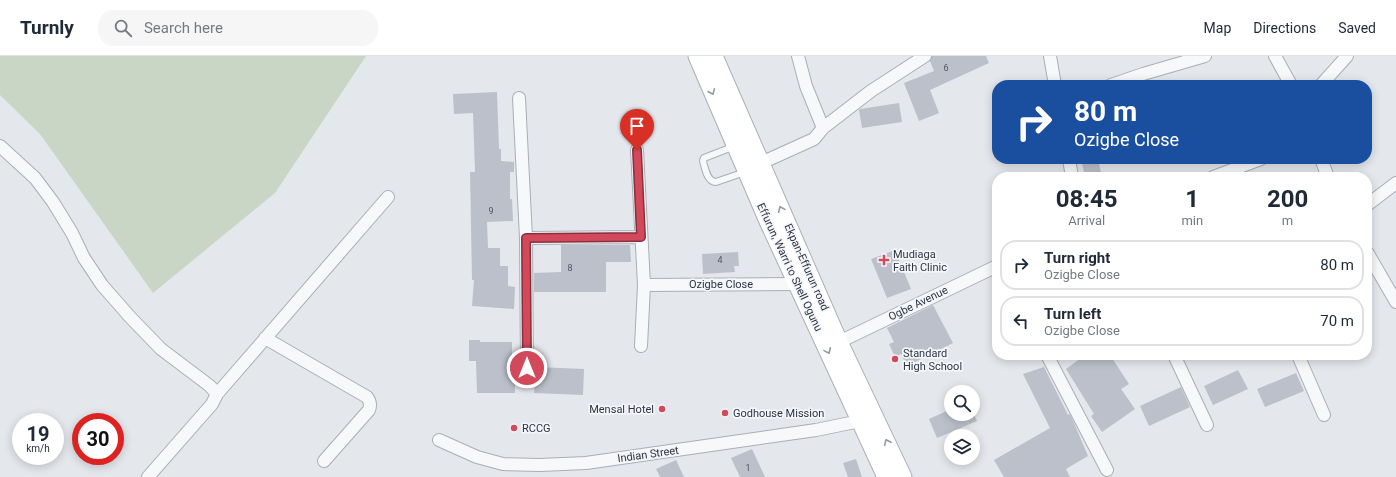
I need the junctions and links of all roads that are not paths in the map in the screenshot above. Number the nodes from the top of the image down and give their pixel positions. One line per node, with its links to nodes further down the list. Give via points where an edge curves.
1 (697, 56): 16 (main road, Effurun, Warri to Shell Ogunu, one-way to 16)
2 (714, 56): 19 (main road, Ekpan-Effurun road)
3 (798, 56): 14 (street, via 806,86)
4 (925, 56): 14 (street)
5 (1050, 56): 9 (street)
6 (1205, 56): 10 (street)
7 (1275, 56): 11 (street)
8 (1347, 56): 12 (street)
9 (1054, 80)
10 (1126, 80)
11 (1288, 80)
12 (1325, 80)
13 (519, 98): 25 (street)
14 (823, 128): 19 (street, via 814,139)
15 (0, 146): 38 (street, via 35,178 72,233 84,258 126,312 161,349)
16 (736, 146): 19 (main road, Effurun, Warri to Shell Ogunu); 19 (lane, via 704,158 710,180 716,182)
17 (637, 150): 24 (street)
18 (1248, 164): 20 (street)
19 (754, 168): 28 (main road, Effurun, Warri to Shell Ogunu, via 767,219); 32 (main road, Ekpan-Effurun road, one-way to 19)
20 (1228, 172)
21 (1396, 183): 23 (street)
22 (388, 197): 31 (street)
23 (1372, 201)
24 (641, 237): 25 (street); 29 (street)
25 (526, 238): 37 (street)
26 (1372, 261): 30 (street)
27 (992, 268): 32 (street, Ogbe Avenue)
28 (798, 284): 29 (street, Ozigbe Close); 40 (main road, Effurun, Warri to Shell Ogunu, one-way to 40)
29 (644, 285): 33 (street)
30 (1396, 302)
31 (265, 338): 38 (street); 43 (street, via 369,399 369,410)
32 (840, 342): 47 (main road, Ekpan-Effurun road, one-way to 32)
33 (642, 346)
34 (1050, 360): 44 (street)
35 (1176, 360): 41 (street)
36 (1300, 360): 39 (street)
37 (527, 368)
38 (217, 394): 45 (street, via 212,404)
39 (1324, 415)
40 (860, 421): 42 (street, Indian Street, via 816,430 586,463 503,464 477,457); 46 (main road, Effurun, Warri to Shell Ogunu)
41 (1207, 425)
42 (439, 440)
43 (324, 461)
44 (1107, 470)
45 (148, 477)
46 (886, 477)
47 (903, 477)

